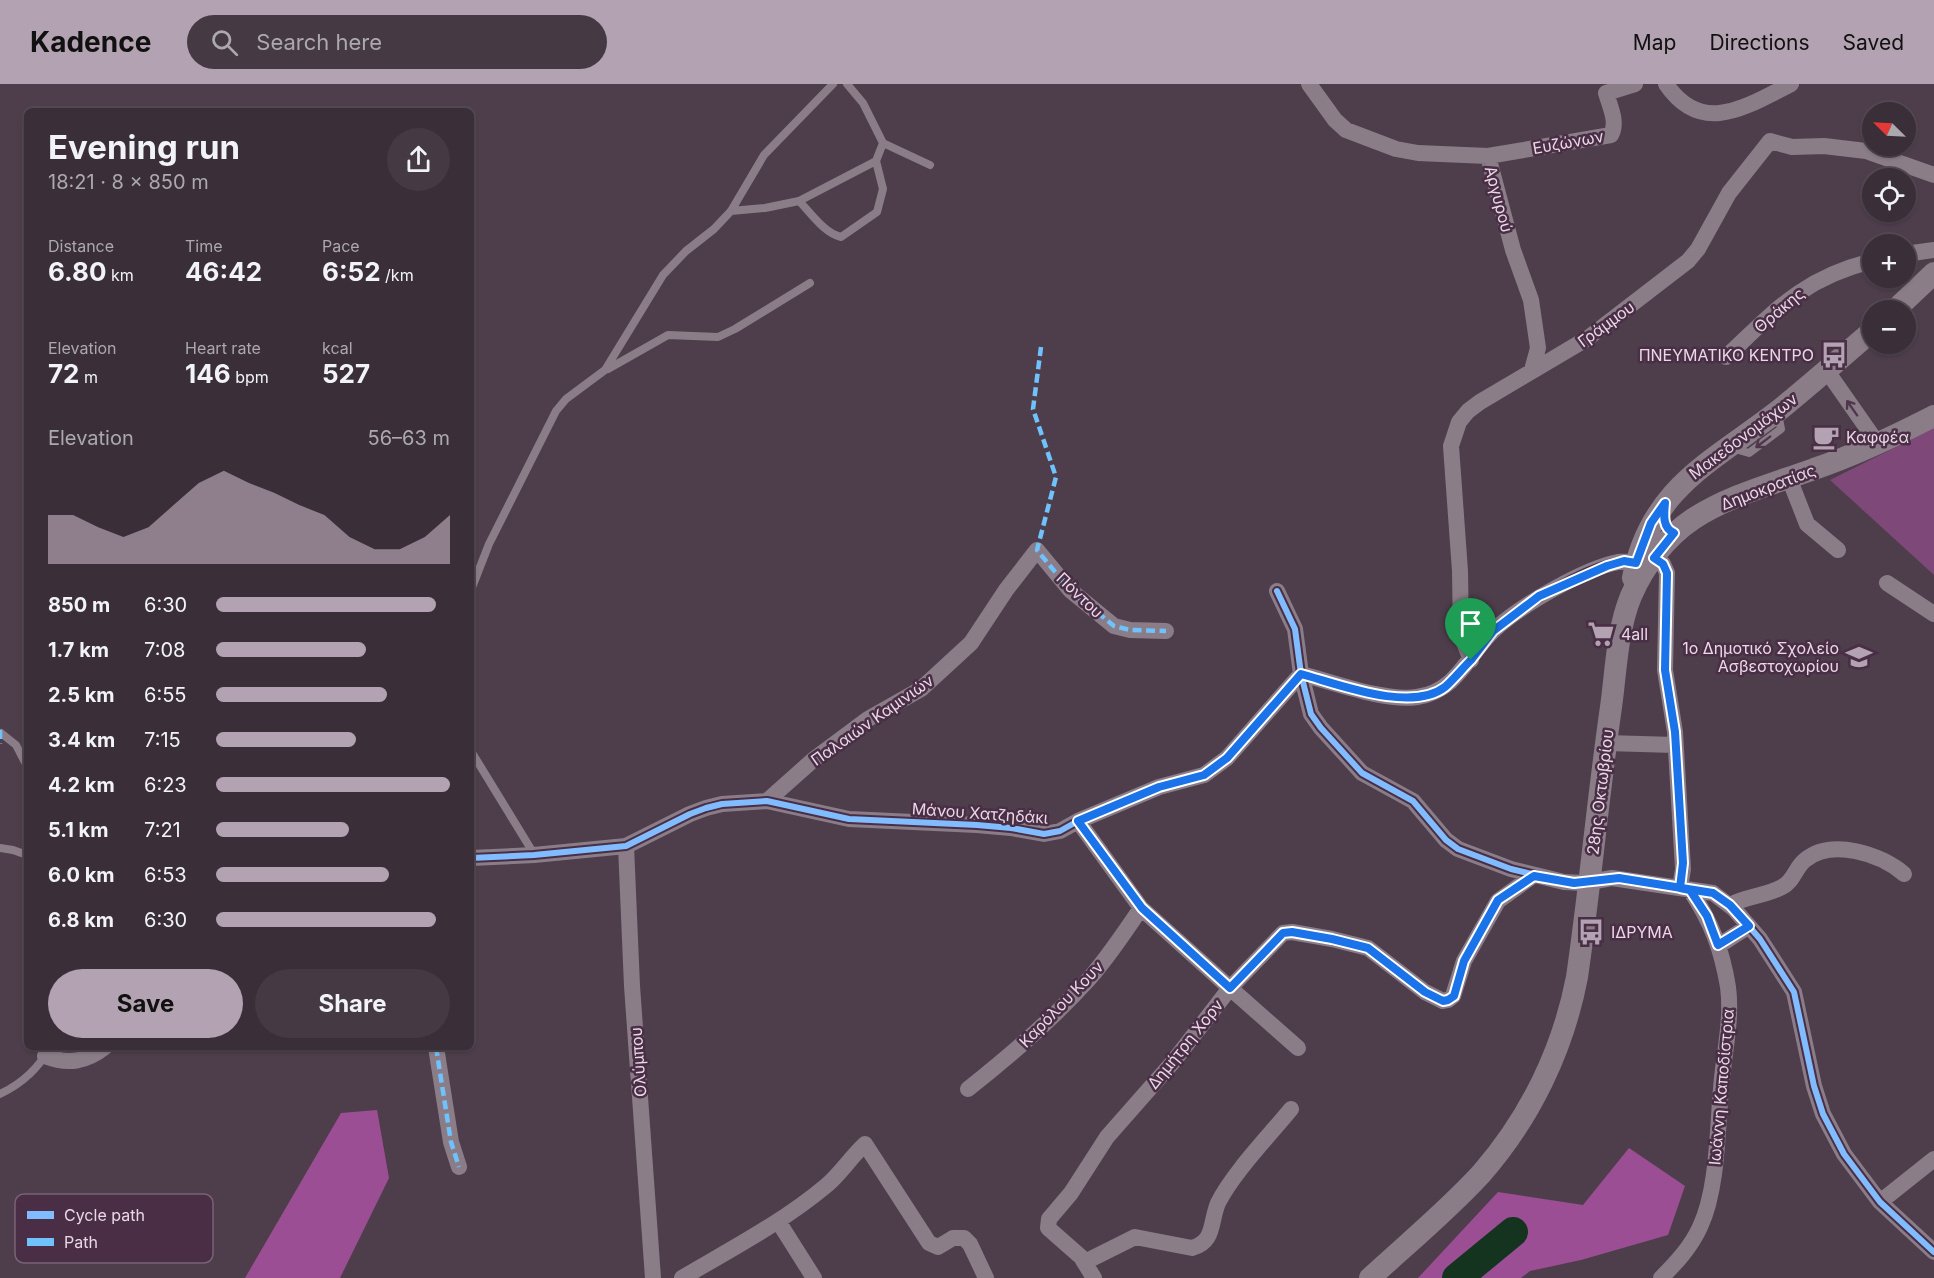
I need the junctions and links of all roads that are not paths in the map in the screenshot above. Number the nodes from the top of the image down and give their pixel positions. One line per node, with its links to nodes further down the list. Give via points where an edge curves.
1 (833, 84): 13 (lane, via 764,155)
2 (848, 84): 7 (lane, via 863,103)
3 (1635, 84): 8 (street, Ευζώνων, via 1606,93 1615,122 1611,135)
4 (1666, 84): 5 (street, via 1675,97 1705,113 1733,111)
5 (1791, 84)
6 (1318, 88): 8 (street, Αργυρού, via 1335,120 1346,130 1396,149)
7 (883, 143): 9 (lane); 10 (lane)
8 (1488, 156): 23 (street, Αργυρού, via 1531,300 1538,348)
9 (876, 160): 12 (lane); 12 (lane, via 883,189 877,212 842,237 825,227)
10 (930, 165)
11 (1934, 175): 23 (street, Γράμμου, via 1866,151 1791,147 1770,141 1729,193 1689,261 1577,345)
12 (799, 201): 13 (lane)
13 (731, 211): 22 (lane, via 663,275)
14 (1934, 250): 15 (street)
15 (1916, 252)
16 (1862, 264): 21 (street, Θράκης, via 1804,288)
17 (1934, 273): 19 (main road)
18 (810, 283): 22 (lane, via 718,337 668,335)
19 (1906, 300)
20 (1862, 340): 24 (main road, Μακεδονομάχων)
21 (1726, 357)
22 (605, 370): 35 (lane, via 556,411 489,544)
23 (1532, 370): 41 (street, Γράμμου, via 1468,411 1459,422 1451,446 1461,635)
24 (1827, 371): 27 (street, one-way to 24); 30 (main road, Μακεδονομάχων, via 1697,470)
25 (1934, 416): 27 (main road, Δημοκρατίας)
26 (1779, 419): 28 (lane, one-way to 28, via 1781,429 1749,453)
27 (1878, 444): 29 (main road, Δημοκρατίας)
28 (1735, 449)
29 (1789, 478): 31 (main road, Δημοκρατίας, via 1725,502); 33 (street, via 1807,524)
30 (1665, 503): 31 (main road, via 1665,526); 34 (main road, Μακεδονομάχων, via 1651,523)
31 (1674, 533): 34 (main road, Δημοκρατίας)
32 (1037, 550): 40 (street, Πόντου, via 1070,590 1114,626); 48 (street, Παλαιών Καμινιών, via 971,643 921,689 868,718)
33 (1838, 550)
34 (1645, 561): 38 (main road, Δημοκρατίας); 41 (street, via 1607,566 1539,596 1493,631); 45 (street, via 1663,564 1667,573 1665,670)
35 (474, 582)
36 (1887, 583): 39 (street)
37 (1277, 591): 42 (street, via 1294,629)
38 (1632, 595): 44 (main road, 28ης Οκτωβρίου)
39 (1934, 614)
40 (1166, 631)
41 (1471, 660): 42 (street, via 1443,688 1417,697 1390,698)
42 (1301, 674): 49 (street, Μάνου Χατζηδάκι, via 1227,758 1204,775 1159,787); 56 (street, via 1311,714 1362,773 1413,801 1458,849)
43 (1, 733): 47 (lane, via 16,745)
44 (1606, 743): 45 (street); 57 (main road, 28ης Οκτωβρίου)
45 (1675, 745): 58 (street)
46 (474, 756): 53 (lane)
47 (24, 760)
48 (767, 801): 49 (street, Μάνου Χατζηδάκι, via 849,819 977,825 1044,834); 50 (street, Μάνου Χατζηδάκι, via 706,808)
49 (1078, 821): 60 (street, Δημήτρη Χορν)
50 (626, 846): 53 (street); 77 (street, Ολύμπου)
51 (0, 848): 52 (lane)
52 (24, 854)
53 (534, 855): 54 (street)
54 (474, 858)
55 (1904, 874): 59 (street, via 1892,864 1858,851 1827,851 1806,859 1784,886)
56 (1534, 876): 57 (street); 63 (street, via 1498,900 1464,961 1454,996 1448,1000 1425,992 1368,948 1292,932 1283,933)
57 (1590, 882): 58 (street, via 1619,878); 82 (main road, 28ης Οκτωβρίου, via 1571,1007 1555,1055 1532,1101 1482,1172)
58 (1685, 889): 59 (street, via 1713,893); 62 (street, Ιωάννη Καποδίστρια, via 1707,916)
59 (1730, 905): 61 (street)
60 (1142, 908): 63 (street, Δημήτρη Χορν); 68 (street, Καρόλου Κουν, via 1091,977 1060,1010)
61 (1749, 926): 62 (street); 73 (street, via 1794,992 1823,1114 1844,1154)
62 (1718, 945): 83 (street, Ιωάννη Καποδίστρια, via 1728,984 1729,1009 1709,1199 1694,1239)
63 (1230, 988): 64 (street); 76 (street, Δημήτρη Χορν, via 1173,1062 1107,1137 1049,1220 1048,1228)
64 (1298, 1048)
65 (100, 1050): 67 (street, via 86,1058 60,1062)
66 (436, 1050): 72 (street, via 451,1142)
67 (48, 1052): 69 (lane, via 31,1073)
68 (968, 1089)
69 (0, 1094)
70 (1291, 1109): 76 (street, via 1222,1196 1210,1235 1201,1245 1190,1248 1135,1238)
71 (1934, 1160): 73 (street)
72 (459, 1167)
73 (1881, 1202): 75 (street)
74 (778, 1221): 78 (street); 79 (street); 80 (street, via 830,1183 865,1144 929,1243 938,1247 953,1238 964,1238)
75 (1934, 1252)
76 (1085, 1262): 81 (street, Δημήτρη Χορν)
77 (653, 1278)
78 (682, 1278)
79 (814, 1278)
80 (986, 1278)
81 (1094, 1278)
82 (1370, 1278)
83 (1661, 1278)

